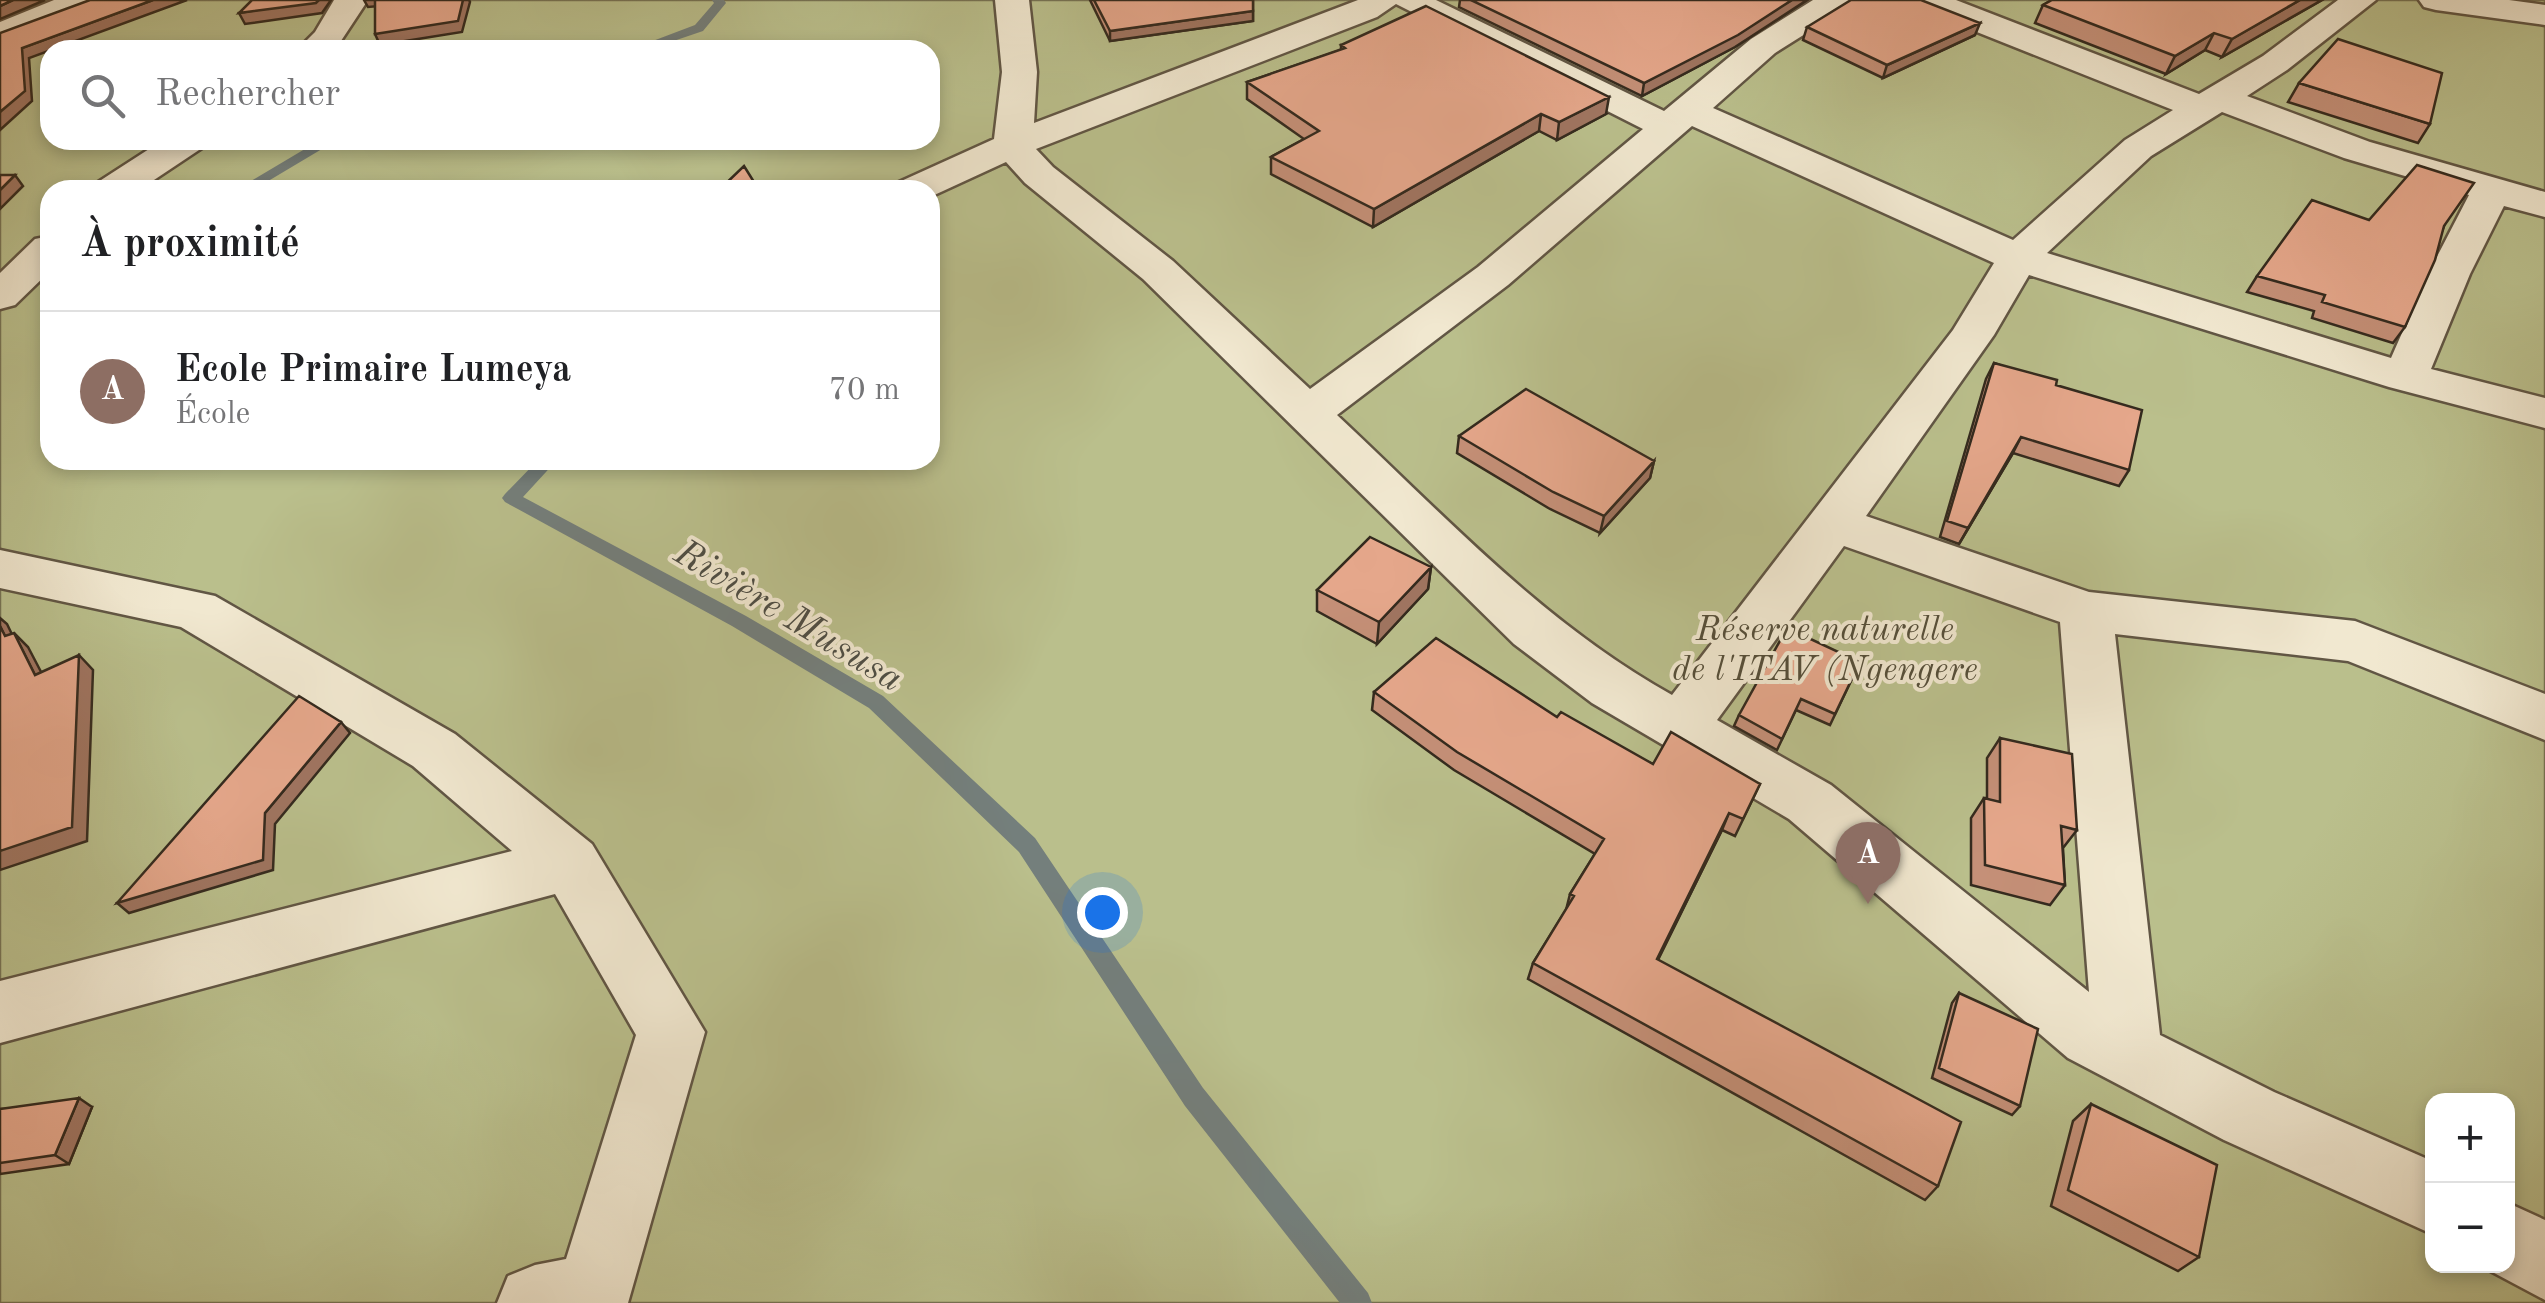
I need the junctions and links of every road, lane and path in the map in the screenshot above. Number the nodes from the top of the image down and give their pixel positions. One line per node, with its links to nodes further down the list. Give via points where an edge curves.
1 (82, 0): 11 (street)
2 (351, 0): 12 (street)
3 (1012, 0): 15 (street, via 1022,95)
4 (1410, 0): 14 (street)
5 (1836, 0): 14 (street, via 1762,46)
6 (1926, 0): 13 (street)
7 (2360, 0): 13 (street)
8 (2436, 0): 10 (street)
9 (1367, 3): 15 (street)
10 (2545, 14)
11 (0, 34)
12 (326, 40)
13 (2211, 104): 19 (street); 22 (street, via 2138,148)
14 (1677, 118): 22 (street); 25 (street, via 1592,198)
15 (1012, 144): 18 (street); 25 (street)
16 (174, 150): 17 (street)
17 (127, 180)
18 (935, 180)
19 (2491, 192): 20 (street); 24 (street)
20 (2545, 205)
21 (40, 258): 23 (street)
22 (2018, 258): 24 (street); 27 (street, via 1972,335)
23 (0, 296)
24 (2405, 377): 26 (street)
25 (1308, 413): 31 (street, via 1533,630 1612,688)
26 (2545, 413)
27 (1835, 524): 29 (street); 31 (street)
28 (0, 569): 32 (street, via 196,610 434,750)
29 (2086, 611): 30 (street, via 2355,641); 34 (street)
30 (2545, 718)
31 (1681, 726): 34 (street, via 1810,802 2092,1036)
32 (570, 862): 33 (street); 38 (street, via 672,1032)
33 (0, 1012)
34 (2128, 1054): 35 (street)
35 (2425, 1195)
36 (2515, 1244): 37 (street)
37 (2545, 1262)
38 (572, 1300)

